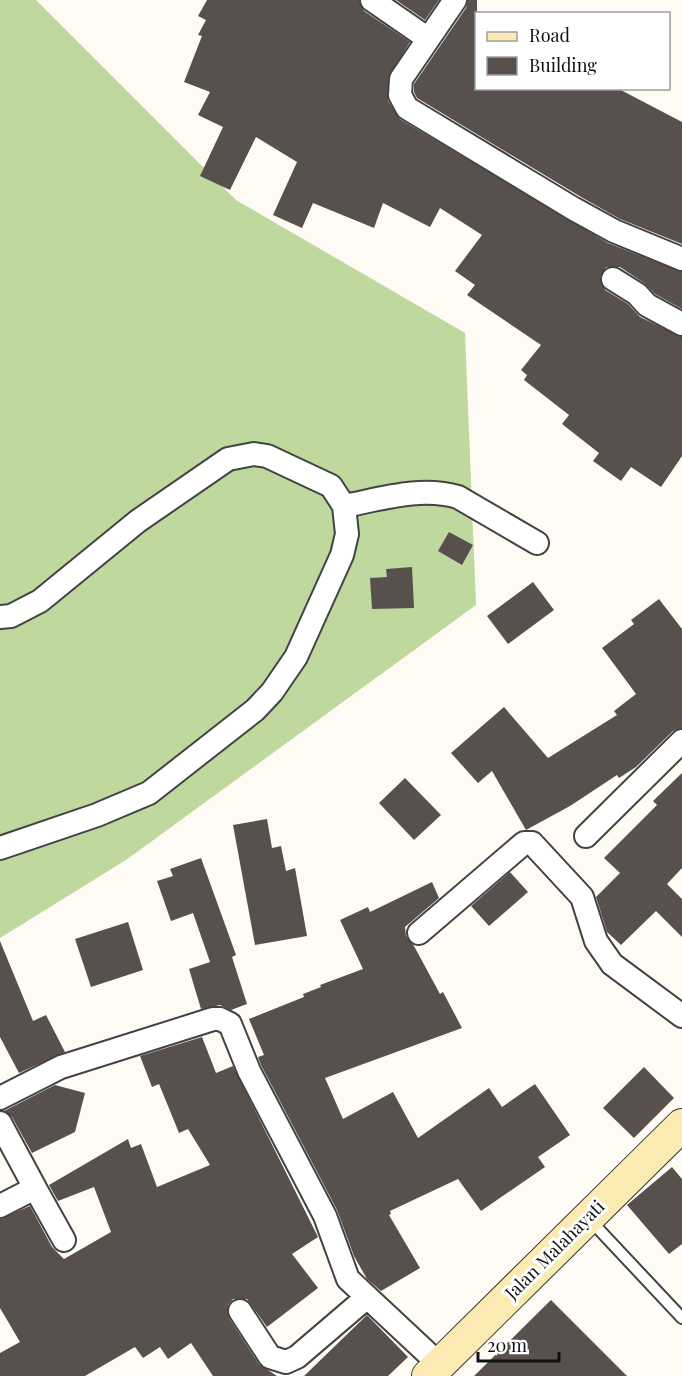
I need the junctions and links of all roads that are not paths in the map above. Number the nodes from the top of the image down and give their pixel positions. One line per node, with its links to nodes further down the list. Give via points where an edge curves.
1 (372, 0): 3 (street)
2 (455, 0): 3 (street)
3 (427, 38): 4 (street, via 399,84 407,108 614,231)
4 (682, 259)
5 (613, 279): 6 (street, via 647,305)
6 (682, 324)
7 (344, 506): 8 (street, via 418,492 445,494); 9 (street, via 331,486 267,456 228,459 138,521 39,602 11,616); 12 (street, via 347,534 342,555 296,657 255,710 149,793)
8 (537, 543)
9 (0, 617)
10 (682, 741): 11 (street)
11 (586, 836)
12 (0, 848)
13 (419, 933): 14 (street, via 524,843 532,843 582,897 596,941 606,957)
14 (682, 1016)
15 (0, 1098): 22 (street, via 75,1063 213,1019 225,1021 230,1024 249,1071 325,1216 345,1272)
16 (0, 1123): 18 (street)
17 (682, 1125): 20 (main road, Jalan Malahayati)
18 (35, 1188): 19 (street); 21 (street)
19 (0, 1206)
20 (587, 1217): 24 (lane); 25 (main road, Jalan Malahayati)
21 (64, 1240)
22 (366, 1298): 23 (street, via 286,1362 270,1357); 25 (street)
23 (240, 1311)
24 (682, 1318)
25 (434, 1370)

